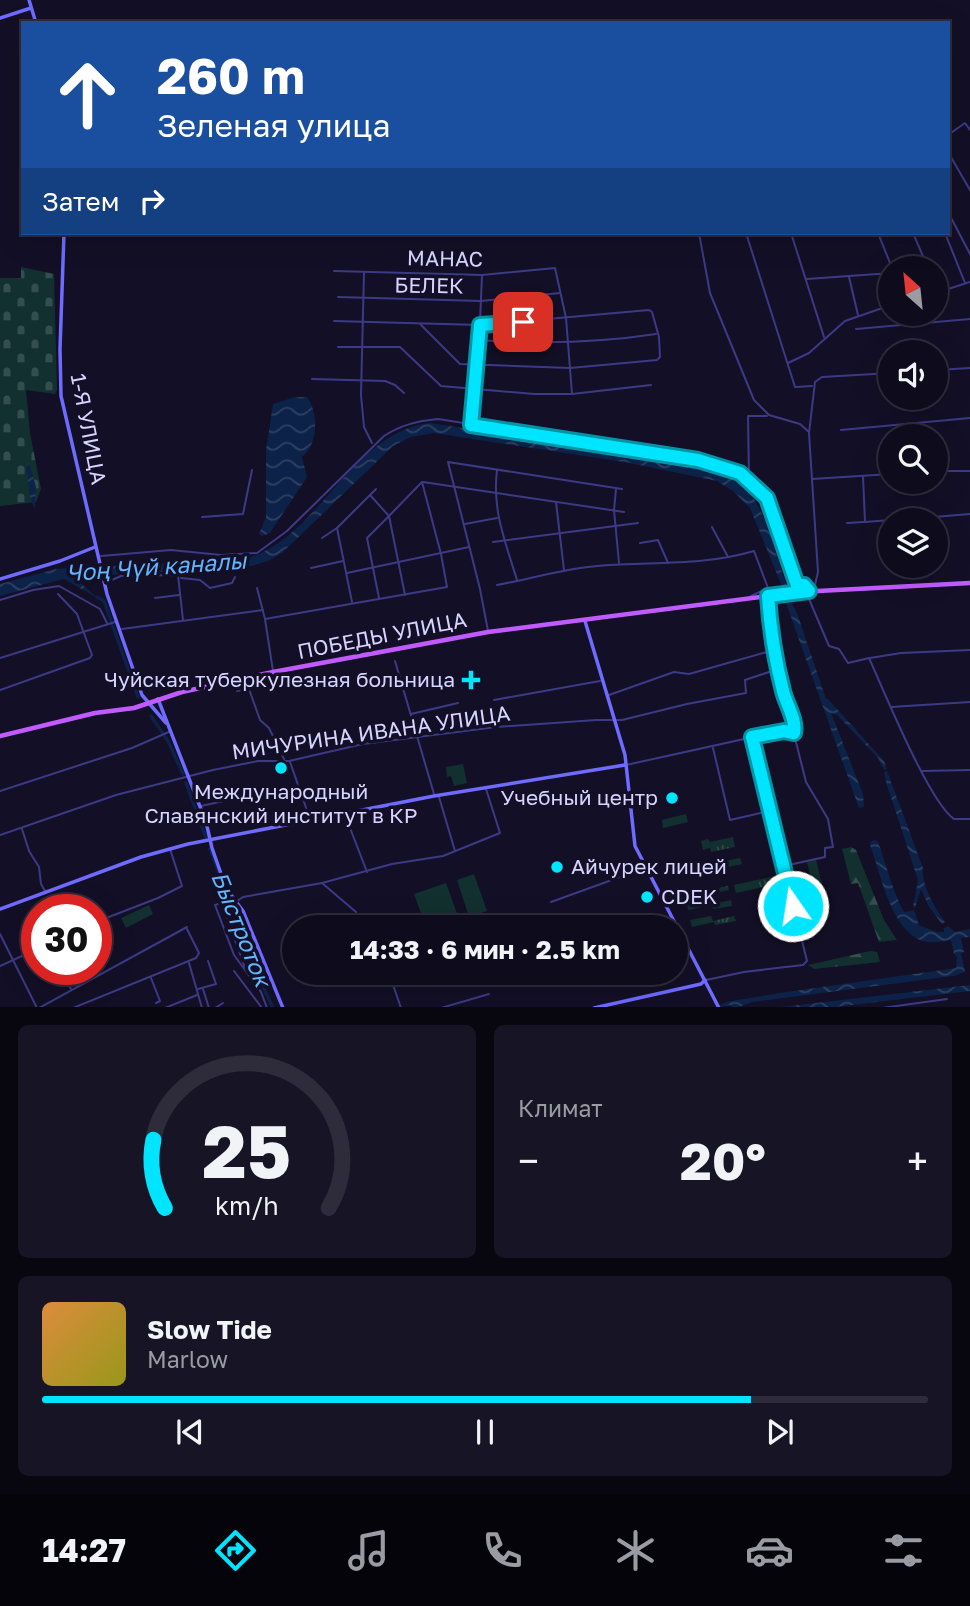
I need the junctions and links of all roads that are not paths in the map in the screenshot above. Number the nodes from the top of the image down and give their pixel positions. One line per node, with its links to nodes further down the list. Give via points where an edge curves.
1 (29, 0): 2 (main road)
2 (31, 8): 3 (main road); 4 (main road)
3 (0, 18)
4 (35, 21)
5 (970, 130): 6 (street, via 965,123)
6 (950, 134)
7 (950, 155): 8 (street)
8 (970, 190)
9 (950, 216): 17 (street)
10 (64, 235): 105 (main road, 1-Я УЛИЦА, via 60,386)
11 (699, 235): 63 (street, via 709,293 754,400)
12 (747, 235): 50 (street)
13 (792, 235): 25 (street)
14 (879, 235): 18 (street)
15 (914, 235): 19 (street)
16 (946, 235): 27 (street)
17 (970, 254)
18 (887, 256)
19 (923, 256)
20 (334, 271): 21 (street, МАНАС)
21 (364, 272): 23 (street, МАНАС); 31 (street)
22 (878, 274): 24 (street)
23 (482, 275): 29 (street, МАНАС, via 555,268); 32 (street)
24 (849, 276): 25 (street); 34 (street)
25 (806, 279): 45 (street)
26 (970, 282): 27 (street)
27 (965, 283): 28 (street)
28 (948, 288)
29 (561, 293): 32 (street, БЕЛЕК); 35 (street)
30 (338, 297): 31 (street, БЕЛЕК)
31 (364, 298): 32 (street, БЕЛЕК); 39 (street)
32 (481, 301): 41 (street)
33 (878, 310): 34 (street)
34 (858, 317): 45 (street, via 845,321)
35 (566, 318): 41 (street); 44 (street, via 649,310); 47 (street)
36 (970, 319): 38 (street)
37 (334, 321): 39 (street)
38 (948, 321)
39 (364, 322): 40 (street); 49 (street)
40 (420, 324): 41 (street); 51 (street, via 460,364)
41 (480, 325): 46 (street)
42 (888, 326): 43 (street)
43 (856, 330)
44 (657, 334): 47 (street); 52 (street, via 659,359)
45 (825, 338): 50 (street)
46 (479, 340): 47 (street); 51 (street)
47 (567, 342): 52 (street)
48 (338, 347): 49 (street)
49 (362, 347): 57 (street); 60 (street, via 400,347 441,387)
50 (788, 364): 58 (street, via 797,389)
51 (478, 365): 52 (street); 60 (street)
52 (570, 368): 62 (street)
53 (970, 368): 54 (street)
54 (948, 369)
55 (878, 374): 58 (street, via 818,379)
56 (312, 379): 57 (street)
57 (361, 381): 61 (street, via 390,383); 68 (street, via 364,427)
58 (814, 384): 67 (street)
59 (651, 385): 62 (street)
60 (476, 390): 62 (street); 65 (street)
61 (404, 393)
62 (572, 394)
63 (769, 415): 67 (street, via 800,424); 76 (street, via 748,416)
64 (970, 418): 66 (street)
65 (471, 425): 68 (street, via 422,420 399,427); 76 (street, via 698,460 729,468)
66 (841, 430)
67 (810, 433): 75 (street)
68 (373, 444): 109 (street, via 287,531 257,553 171,550)
69 (497, 469): 78 (street, via 448,462); 79 (street); 82 (street)
70 (252, 470): 89 (street, via 243,514)
71 (948, 471): 72 (street)
72 (970, 471)
73 (878, 475): 74 (street)
74 (863, 476): 75 (street); 93 (street)
75 (812, 479): 126 (street, via 818,572)
76 (749, 481): 126 (street, via 767,498 797,585)
77 (422, 482): 78 (street); 90 (street); 107 (street)
78 (454, 487): 82 (street); 96 (street)
79 (616, 488): 81 (street); 85 (street)
80 (376, 489): 83 (street)
81 (622, 489)
82 (494, 492): 84 (street); 91 (street)
83 (370, 495): 90 (street); 99 (street)
84 (556, 501): 85 (street); 100 (street)
85 (614, 510): 86 (street); 97 (street)
86 (624, 512)
87 (970, 514): 88 (street)
88 (948, 516)
89 (202, 517)
90 (388, 517): 111 (street); 115 (street, via 367,538)
91 (498, 517): 96 (street); 102 (street)
92 (878, 521): 93 (street)
93 (865, 522): 95 (street)
94 (638, 523): 97 (street)
95 (847, 523)
96 (464, 524): 106 (street)
97 (615, 526): 100 (street); 113 (street)
98 (712, 527): 108 (street)
99 (337, 528): 101 (street); 110 (street)
100 (558, 534): 102 (street); 116 (street)
101 (322, 538)
102 (505, 540): 103 (street); 122 (street)
103 (493, 542)
104 (640, 543): 112 (street, via 658,540)
105 (95, 547): 109 (main road, 1-Я УЛИЦА); 120 (main road)
106 (470, 547): 107 (street); 144 (street)
107 (441, 554): 111 (street); 129 (street, via 447,587)
108 (729, 557): 112 (street); 133 (street, via 754,551 768,589)
109 (98, 559): 121 (main road, 1-Я УЛИЦА)
110 (344, 561): 114 (street); 117 (street)
111 (399, 563): 115 (street); 129 (street)
112 (668, 564): 113 (street)
113 (620, 565): 116 (street)
114 (311, 568)
115 (373, 568): 117 (street); 132 (street)
116 (564, 570): 122 (street)
117 (347, 573): 136 (street)
118 (234, 577): 119 (street, via 232,583 210,587 200,580)
119 (180, 578): 121 (street, via 121,576); 128 (street)
120 (0, 579)
121 (104, 581): 141 (main road, 1-Я УЛИЦА)
122 (517, 581): 124 (street)
123 (970, 583): 126 (main road, ПОБЕДЫ УЛИЦА)
124 (497, 585)
125 (257, 588): 137 (street)
126 (811, 591): 130 (main road, ПОБЕДЫ УЛИЦА)
127 (58, 594): 143 (street, via 77,614)
128 (180, 595): 131 (street); 139 (street)
129 (405, 595): 132 (street)
130 (768, 596): 133 (main road, ПОБЕДЫ УЛИЦА); 145 (street)
131 (155, 598)
132 (379, 599): 136 (street)
133 (747, 599): 140 (main road, ПОБЕДЫ УЛИЦА)
134 (0, 600): 141 (street, via 61,586 102,611)
135 (809, 600): 148 (street, via 829,646 839,649 848,663)
136 (353, 603): 138 (street)
137 (263, 610): 138 (street); 139 (street)
138 (265, 618): 151 (street)
139 (183, 621): 142 (street)
140 (585, 621): 144 (main road, ПОБЕДЫ УЛИЦА); 152 (main road)
141 (111, 623): 142 (main road, 1-Я УЛИЦА); 143 (street)
142 (119, 629): 158 (main road, 1-Я УЛИЦА, via 138,685)
143 (84, 631): 147 (street); 153 (street, via 92,656 88,659)
144 (488, 632): 151 (main road, ПОБЕДЫ УЛИЦА)
145 (775, 649): 150 (street); 155 (street, via 689,674 674,672)
146 (970, 650): 148 (street)
147 (0, 658)
148 (869, 658): 161 (street)
149 (395, 661): 162 (street)
150 (778, 669): 163 (street, МИЧУРИНА ИВАНА УЛИЦА, via 745,680 746,693); 166 (street)
151 (274, 672): 156 (main road, ПОБЕДЫ УЛИЦА)
152 (603, 680): 155 (main road); 157 (street)
153 (0, 690)
154 (237, 691): 171 (street, via 249,689 260,720 270,727)
155 (608, 695): 163 (main road)
156 (158, 699): 158 (main road, ПОБЕДЫ УЛИЦА); 164 (main road)
157 (494, 699)
158 (149, 702): 164 (main road, 1-Я УЛИЦА); 167 (main road, ПОБЕДЫ УЛИЦА)
159 (970, 702): 161 (street)
160 (458, 703): 162 (street)
161 (891, 707): 175 (street)
162 (410, 714): 168 (street)
163 (615, 720): 168 (street, МИЧУРИНА ИВАНА УЛИЦА); 173 (main road)
164 (166, 723): 165 (main road)
165 (171, 731): 176 (main road); 178 (street)
166 (794, 732): 169 (street); 191 (street, via 806,782 828,819 833,847 825,848 825,857)
167 (0, 736)
168 (416, 736): 172 (street, МИЧУРИНА ИВАНА УЛИЦА); 180 (street)
169 (752, 737): 170 (street); 182 (street)
170 (713, 746): 173 (street); 182 (street, via 730,820)
171 (284, 760): 172 (street, МИЧУРИНА ИВАНА УЛИЦА); 176 (street, МИЧУРИНА ИВАНА УЛИЦА)
172 (289, 761): 184 (street)
173 (625, 765): 177 (main road); 192 (main road, via 634,842)
174 (970, 770): 175 (street)
175 (922, 771): 185 (street, via 943,810 954,819)
176 (188, 776): 181 (main road); 186 (street, МИЧУРИНА ИВАНА УЛИЦА)
177 (485, 787): 180 (main road); 190 (street, via 500,833)
178 (0, 791)
179 (270, 791): 181 (street)
180 (436, 796): 183 (main road); 190 (street)
181 (200, 806): 188 (main road)
182 (770, 810): 191 (street)
183 (345, 814): 184 (main road); 193 (street)
184 (310, 819): 188 (main road)
185 (970, 819)
186 (22, 827): 187 (street, МИЧУРИНА ИВАНА УЛИЦА); 195 (street)
187 (0, 835)
188 (211, 840): 189 (main road); 196 (main road)
189 (170, 848): 195 (main road); 200 (street, via 182,886)
190 (455, 851): 193 (street)
191 (783, 866): 210 (street, via 806,964)
192 (645, 868): 197 (street); 210 (main road)
193 (367, 872): 194 (street)
194 (321, 883): 196 (street); 199 (street)
195 (46, 892): 198 (main road)
196 (236, 902): 230 (main road)
197 (551, 902)
198 (0, 909)
199 (356, 912)
200 (112, 916)
201 (0, 934): 203 (street)
202 (21, 956): 203 (street)
203 (13, 960): 206 (street); 222 (street)
204 (208, 961): 213 (street, via 216,984)
205 (189, 962): 209 (street); 214 (street, via 200,953 187,928); 215 (street)
206 (0, 966)
207 (245, 968): 207 (street, via 234,955 215,905 222,903); 229 (street)
208 (234, 971): 228 (street)
209 (151, 978): 219 (street, via 160,1001); 223 (street)
210 (705, 980): 221 (main road); 233 (main road)
211 (69, 985): 214 (street)
212 (393, 985): 231 (street)
213 (202, 988): 215 (street); 226 (street)
214 (72, 989): 222 (street)
215 (197, 989): 216 (street)
216 (198, 994): 224 (street); 225 (street)
217 (489, 995): 232 (street)
218 (947, 999): 234 (street)
219 (156, 1003)
220 (223, 1003): 227 (street)
221 (718, 1006)
222 (38, 1007)
223 (74, 1007)
224 (165, 1007)
225 (202, 1007)
226 (209, 1007)
227 (215, 1007)
228 (262, 1007)
229 (267, 1007)
230 (283, 1007)
231 (401, 1007)
232 (441, 1007)
233 (594, 1007)
234 (882, 1007)

